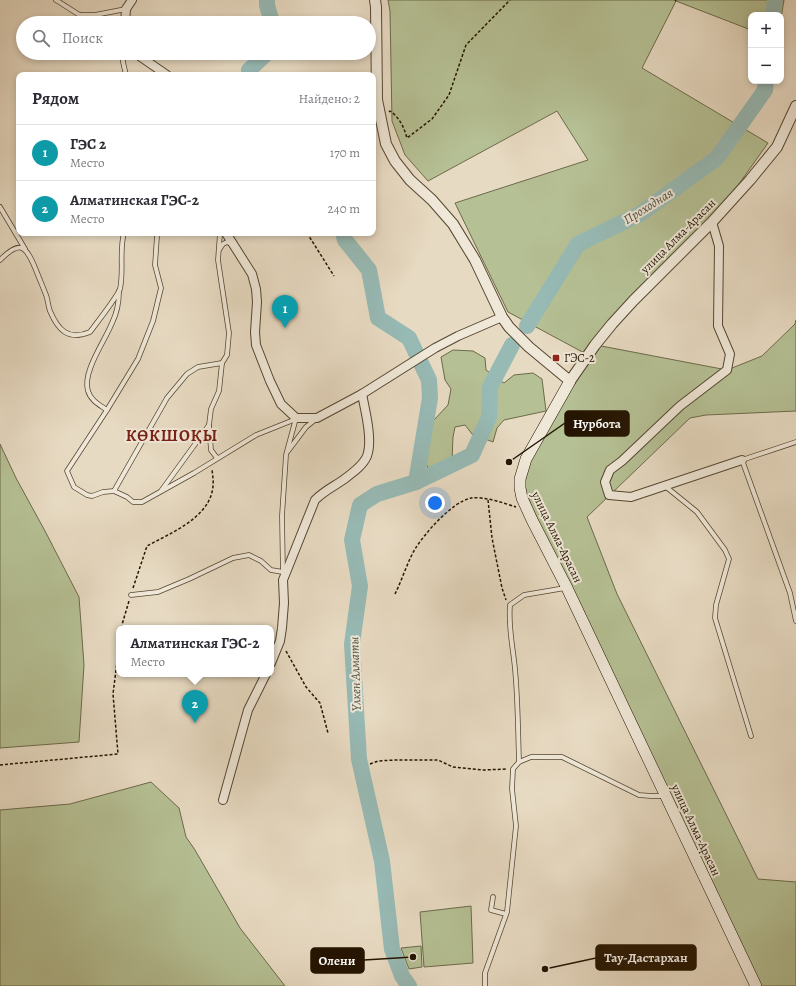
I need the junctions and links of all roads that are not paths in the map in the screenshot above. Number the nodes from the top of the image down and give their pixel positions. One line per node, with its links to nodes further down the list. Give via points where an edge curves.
1 (56, 0): 5 (lane)
2 (132, 0): 4 (street)
3 (375, 0): 26 (street, via 378,100 386,144 410,180 453,224 475,260)
4 (126, 9): 5 (lane); 7 (street)
5 (79, 14): 6 (lane)
6 (82, 16)
7 (126, 16)
8 (123, 60): 10 (lane)
9 (145, 60): 11 (street)
10 (125, 72)
11 (163, 72)
12 (796, 106): 14 (street, улица Алма-Арасан, via 777,147)
13 (0, 207): 15 (lane)
14 (712, 222): 28 (street, улица Алма-Арасан, via 612,324); 38 (street, via 719,246 718,326 730,354 728,370 680,406 610,470 605,482 609,495 631,497)
15 (16, 234)
16 (17, 236): 22 (lane)
17 (123, 236): 25 (lane)
18 (158, 236): 30 (lane, via 154,265 161,288 153,321 138,359)
19 (220, 236): 23 (lane)
20 (228, 236): 21 (street)
21 (232, 244): 23 (lane, via 223,244); 31 (street, via 252,274 256,289 256,346 281,404)
22 (25, 249): 24 (lane, via 12,249); 25 (lane, via 30,255 50,310 57,324 66,333 75,336 90,332)
23 (218, 252): 27 (lane, via 229,332 227,355)
24 (0, 260)
25 (119, 290): 30 (lane, via 119,304 113,323 88,378 88,390 92,399)
26 (502, 317): 28 (street, via 529,346); 29 (street, via 434,348)
27 (222, 363): 33 (lane, via 219,391 211,409); 39 (lane, via 198,367 187,374 167,398)
28 (570, 381): 42 (main road, улица Алма-Арасан, via 526,459 520,479 527,510)
29 (362, 394): 32 (street); 41 (street, via 368,427 367,456 354,471 323,491 315,500)
30 (107, 410): 39 (lane, via 67,471 74,487 87,495)
31 (296, 418): 32 (street); 35 (lane); 36 (lane, via 256,434)
32 (316, 418): 35 (lane, via 306,427)
33 (209, 425): 36 (lane, via 211,450); 40 (lane)
34 (796, 442): 37 (lane)
35 (286, 455): 41 (lane, via 282,516)
36 (217, 458): 40 (lane)
37 (742, 460): 38 (street); 44 (lane, via 790,593)
38 (664, 486): 47 (lane, via 697,512 729,559 716,605 715,618)
39 (114, 491): 40 (lane, via 133,502 142,502)
40 (159, 493)
41 (283, 576): 43 (lane, via 249,555 232,558 158,592); 45 (street, via 284,603 280,641)
42 (567, 588): 48 (lane, via 524,595 510,605 510,640 518,700); 49 (main road, улица Алма-Арасан)
43 (131, 595)
44 (796, 621)
45 (274, 656)
46 (264, 677): 50 (street, via 248,710)
47 (751, 736)
48 (519, 762): 49 (lane, via 531,757 562,757 639,795); 52 (lane, via 513,769 512,789 516,826)
49 (666, 796): 54 (main road, улица Алма-Арасан)
50 (223, 800)
51 (493, 897): 52 (lane, via 491,910)
52 (506, 914): 53 (lane, via 485,973)
53 (485, 986)
54 (756, 986)

